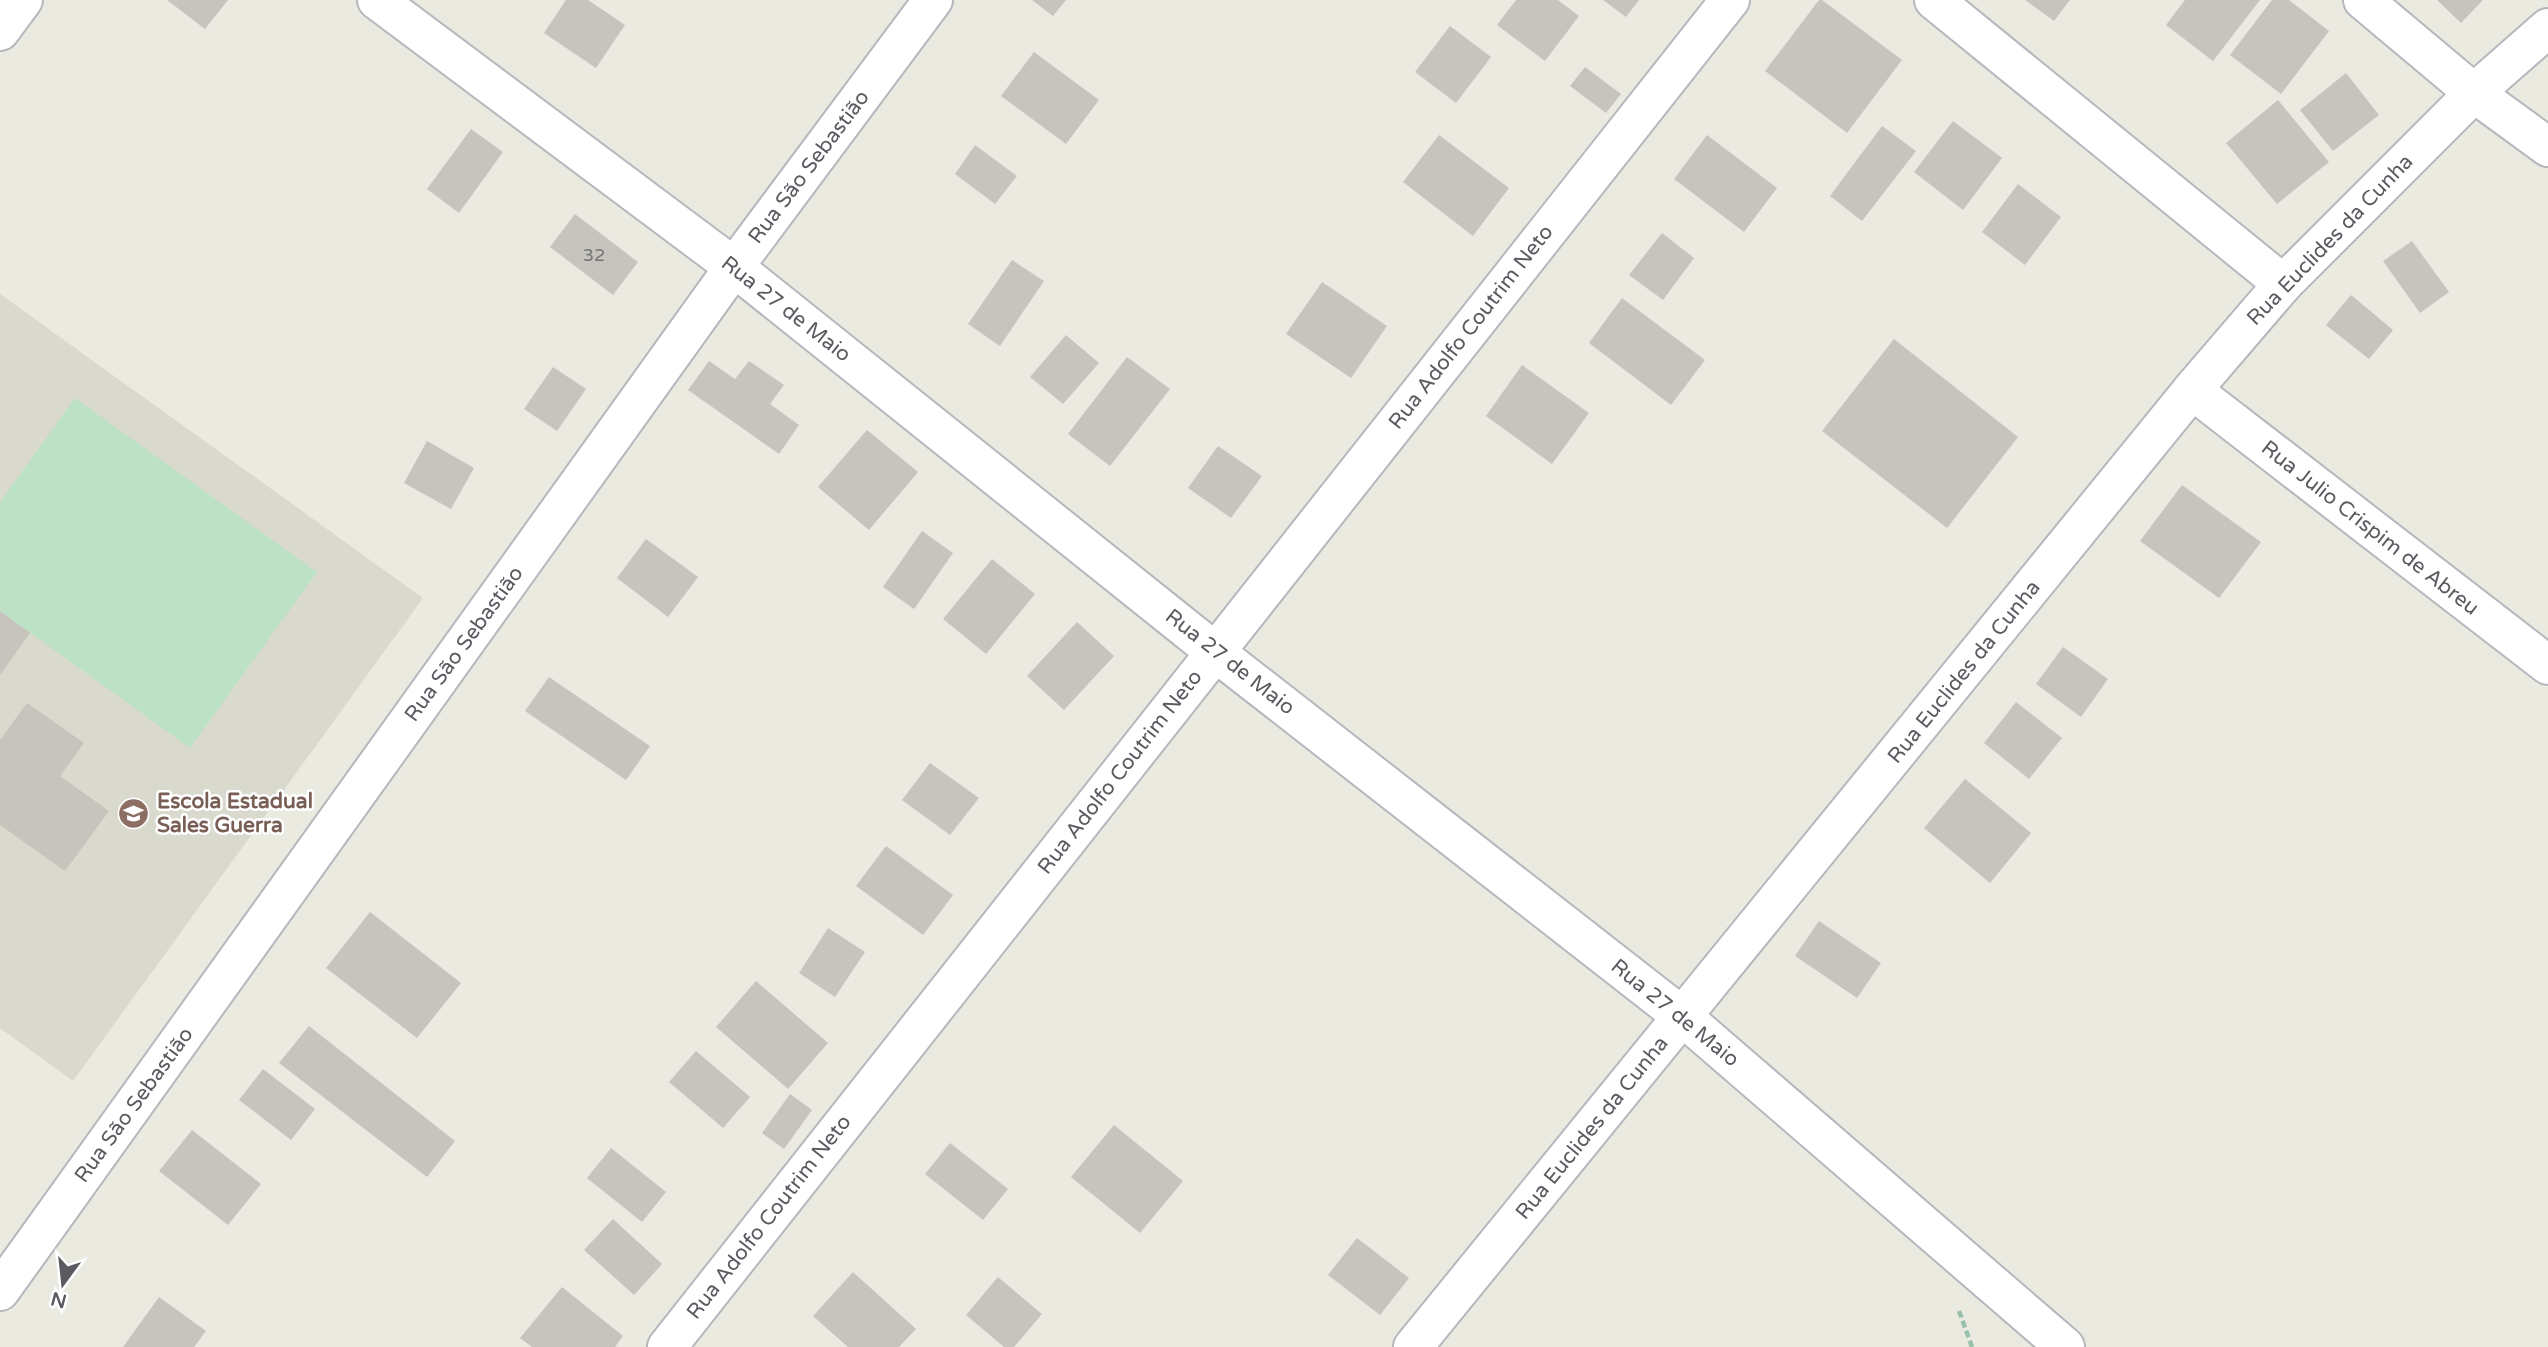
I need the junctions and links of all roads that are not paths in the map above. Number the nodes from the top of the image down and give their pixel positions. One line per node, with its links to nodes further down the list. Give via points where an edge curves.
1 (23, 0): 8 (street)
2 (377, 0): 11 (street, Rua 27 de Maio)
3 (933, 0): 11 (street, Rua São Sebastião)
4 (1730, 0): 14 (street, Rua Adolfo Coutrim Neto)
5 (1934, 0): 12 (street)
6 (2363, 0): 9 (street)
7 (2548, 27): 9 (street, Rua Euclides da Cunha)
8 (0, 31)
9 (2474, 93): 10 (street); 12 (street, Rua Euclides da Cunha)
10 (2548, 147)
11 (734, 267): 14 (street, Rua 27 de Maio); 17 (street, Rua São Sebastião)
12 (2283, 284): 13 (street, Rua Euclides da Cunha)
13 (2192, 390): 15 (street, Rua Julio Crispim de Abreu); 16 (street, Rua Euclides da Cunha)
14 (1214, 651): 16 (street, Rua 27 de Maio); 18 (street, Rua Adolfo Coutrim Neto)
15 (2548, 666)
16 (1683, 1017): 19 (street, Rua Euclides da Cunha); 20 (street, Rua 27 de Maio)
17 (0, 1291)
18 (667, 1347)
19 (1413, 1347)
20 (2065, 1347)

